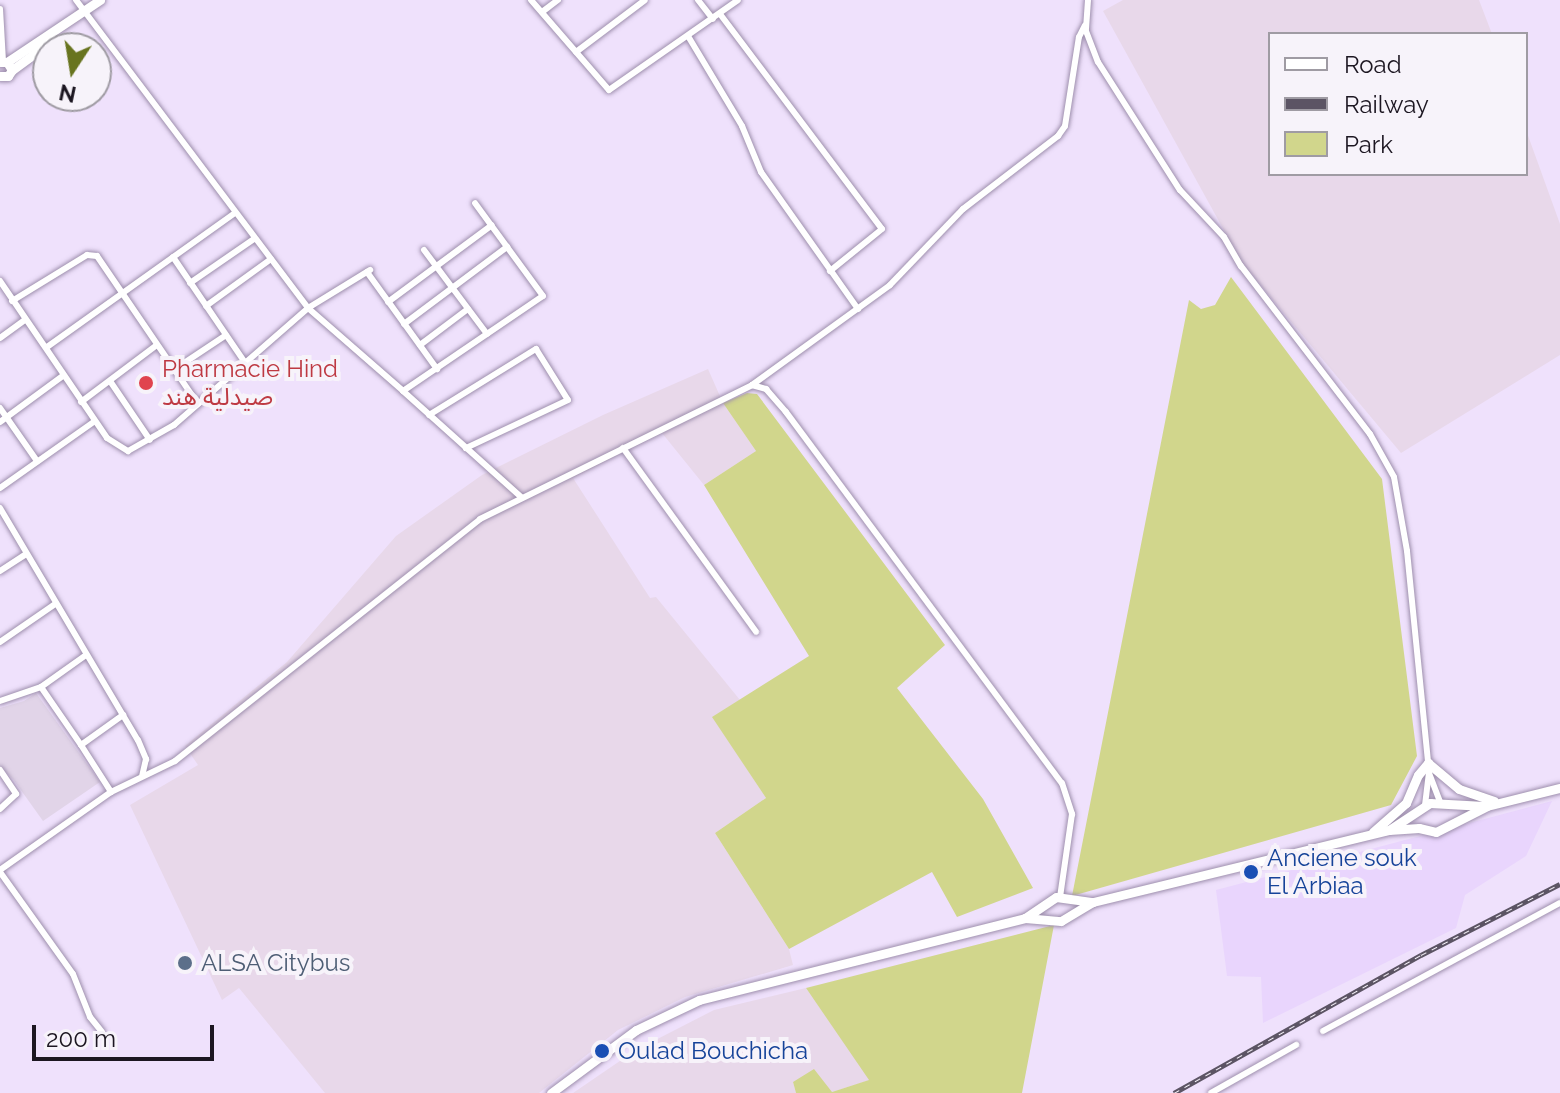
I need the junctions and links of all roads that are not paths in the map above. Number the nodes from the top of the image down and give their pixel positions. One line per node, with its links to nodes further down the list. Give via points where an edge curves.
1 (66, 0): 2 (street)
2 (76, 0): 11 (street)
3 (100, 0): 11 (main road)
4 (531, 0): 12 (street)
5 (558, 0): 12 (street)
6 (645, 0): 17 (street)
7 (698, 0): 14 (street)
8 (738, 0): 13 (street)
9 (1088, 0): 15 (street)
10 (0, 9): 18 (street)
11 (84, 11): 18 (main road, via 38,51); 21 (street)
12 (542, 12): 17 (street)
13 (720, 14): 14 (street); 29 (street, via 882,229)
14 (713, 19): 16 (street)
15 (1085, 25): 39 (street, via 1067,118 1058,136 963,209 902,275); 78 (street, via 1098,62 1180,190 1220,231 1370,434 1394,477 1407,551)
16 (688, 36): 17 (street, via 609,90); 29 (street, via 742,126 761,172)
17 (576, 52)
18 (5, 64): 19 (main road, via 8,76)
19 (0, 76)
20 (475, 203): 22 (street)
21 (235, 213): 23 (street); 26 (street)
22 (492, 225): 24 (street); 28 (street)
23 (254, 239): 27 (street); 31 (street)
24 (507, 247): 32 (street); 42 (street, via 543,296)
25 (424, 250): 28 (street)
26 (173, 257): 31 (street); 33 (street)
27 (271, 259): 36 (street); 37 (street)
28 (436, 266): 32 (street); 35 (street)
29 (830, 271): 39 (street)
30 (0, 281): 34 (street)
31 (190, 283): 36 (street)
32 (452, 288): 38 (street); 41 (street)
33 (126, 293): 34 (street, via 93,254); 45 (street); 47 (street)
34 (12, 301): 40 (street)
35 (388, 302): 37 (street, via 368,271); 41 (street)
36 (206, 306): 43 (street)
37 (308, 308): 48 (street); 54 (street)
38 (468, 309): 42 (street); 46 (street)
39 (858, 309): 53 (street)
40 (25, 320): 44 (street); 47 (street)
41 (404, 324): 46 (street)
42 (487, 334): 50 (street)
43 (226, 335): 48 (street); 49 (street)
44 (0, 338)
45 (157, 345): 49 (street); 52 (street)
46 (420, 345): 50 (street)
47 (47, 347): 51 (street)
48 (244, 361): 56 (street)
49 (175, 369): 56 (street)
50 (437, 369): 54 (street)
51 (64, 375): 55 (street); 59 (street)
52 (110, 381): 55 (street); 61 (street)
53 (752, 385): 63 (street); 93 (street, via 766,389 786,412 1062,783 1072,814)
54 (403, 391): 58 (street)
55 (81, 402): 60 (street)
56 (198, 404): 61 (street)
57 (0, 408): 59 (street)
58 (429, 415): 62 (street); 62 (street, via 536,349 568,400)
59 (3, 420): 64 (street)
60 (95, 421): 61 (street, via 121,449 137,449); 64 (street)
61 (150, 440)
62 (466, 448): 66 (street)
63 (623, 448): 66 (street); 71 (street)
64 (37, 461): 65 (street)
65 (0, 488)
66 (521, 497): 80 (street, via 451,540 175,761)
67 (0, 508): 68 (street)
68 (26, 554): 69 (street); 70 (street)
69 (0, 571)
70 (55, 604): 72 (street); 73 (street)
71 (756, 632)
72 (0, 642)
73 (86, 655): 74 (street); 76 (street)
74 (41, 687): 75 (street); 77 (street)
75 (0, 701)
76 (123, 715): 77 (street); 80 (street, via 146,759)
77 (81, 745): 82 (street)
78 (1429, 768): 83 (main road, via 1464,792); 84 (street); 86 (street); 91 (main road, via 1420,771 1403,807)
79 (0, 770): 87 (street, via 16,796)
80 (142, 776): 82 (street)
81 (1560, 788): 83 (main road)
82 (111, 792): 92 (street)
83 (1502, 802): 85 (main road)
84 (1443, 804): 85 (main road); 86 (main road); 88 (main road, via 1450,814)
85 (1487, 806): 88 (main road)
86 (1423, 808): 89 (main road, via 1420,820); 90 (main road)
87 (0, 809)
88 (1448, 825): 89 (main road, via 1436,832)
89 (1426, 829): 90 (main road)
90 (1389, 830): 91 (main road)
91 (1370, 834): 94 (main road)
92 (0, 871): 101 (street, via 73,974 90,1017)
93 (1063, 899): 94 (main road); 96 (main road); 97 (main road)
94 (1093, 902): 97 (main road)
95 (1560, 903): 100 (street)
96 (1047, 906): 98 (main road); 99 (main road)
97 (1069, 915): 99 (main road, via 1061,921)
98 (1025, 918): 99 (main road); 103 (main road, via 688,1004 636,1030)
99 (1051, 918)
100 (1323, 1031)
101 (102, 1032)
102 (1296, 1045): 104 (street)
103 (551, 1093)
104 (1211, 1093)

